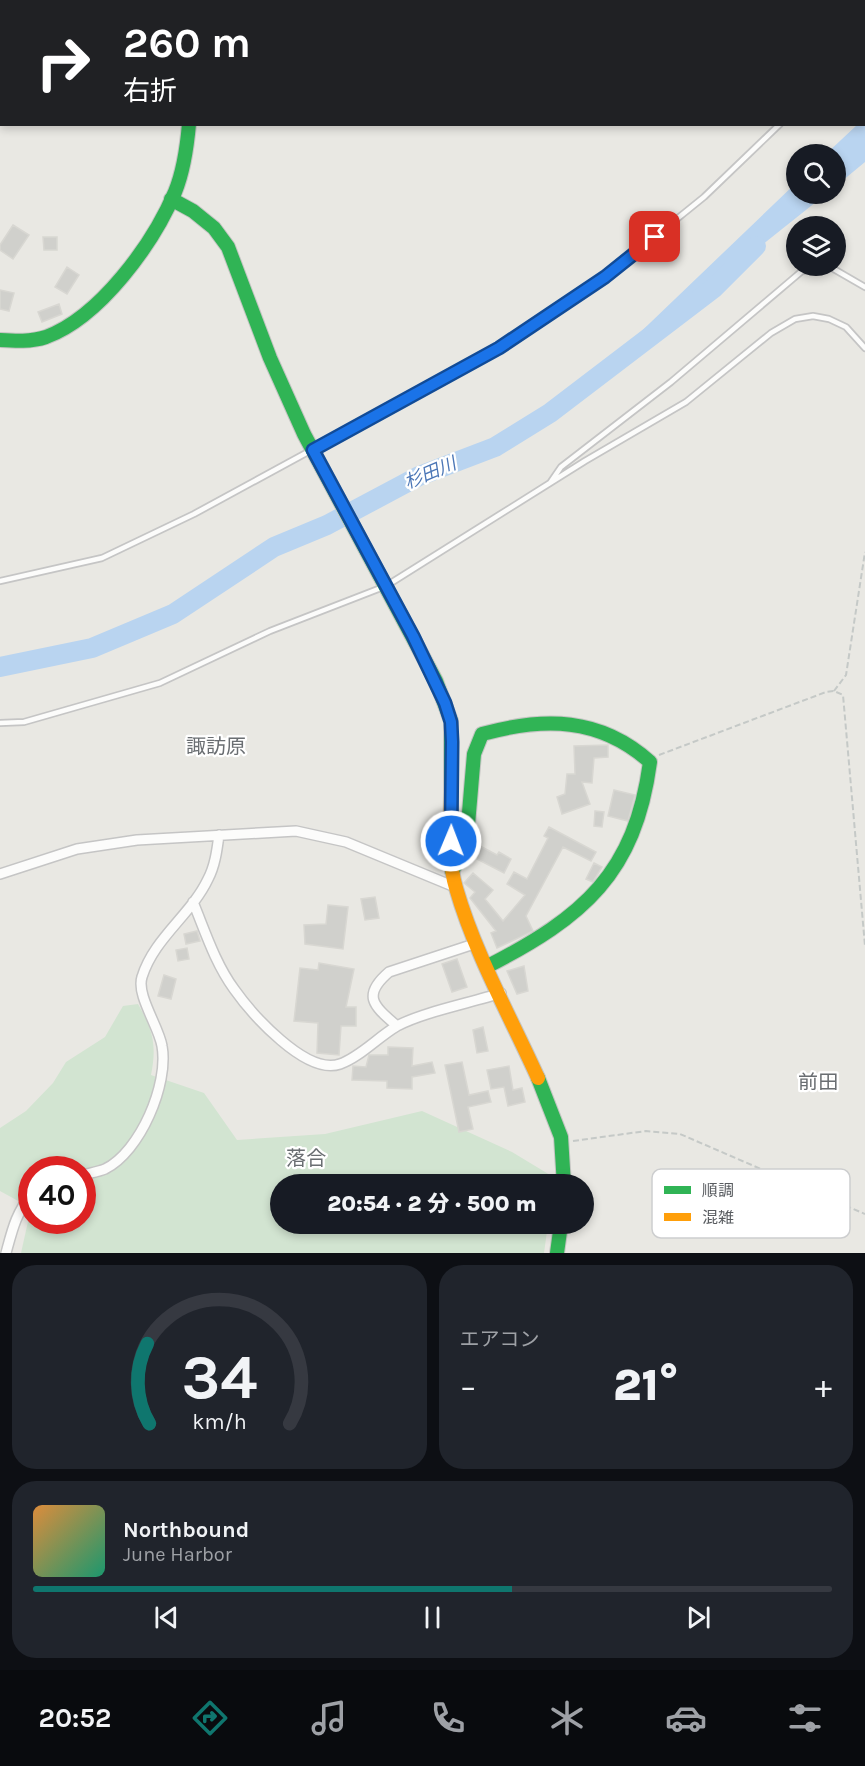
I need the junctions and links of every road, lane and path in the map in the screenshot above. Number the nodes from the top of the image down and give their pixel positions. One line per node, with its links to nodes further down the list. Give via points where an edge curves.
1 (189, 126): 3 (street, via 183,165)
2 (778, 126): 7 (lane, via 704,197 605,277 499,348)
3 (171, 200): 5 (street, via 115,284 82,315 46,337 22,342); 7 (street, via 193,211 228,246 270,358)
4 (865, 287): 8 (lane, via 832,268 801,271 671,382 561,467)
5 (0, 340)
6 (865, 348): 8 (lane, via 846,327 829,319 795,319 771,333 686,402)
7 (316, 454): 10 (lane, via 102,558); 11 (street)
8 (548, 485): 11 (lane)
9 (865, 552): 12 (path, via 846,675)
10 (0, 581)
11 (386, 586): 13 (lane, via 270,631 160,683 24,722); 16 (street, via 436,681 451,722)
12 (834, 691): 14 (path, via 662,752); 21 (path, via 843,695 845,706)
13 (0, 723)
14 (650, 762): 16 (street, via 627,743 595,729 549,723 503,727 482,734 474,754 466,848); 22 (street, via 642,813 632,838 587,903 536,941)
15 (219, 835): 17 (street, via 137,840 77,849); 18 (street, via 306,833 346,842); 19 (street, via 208,879)
16 (452, 871): 18 (street)
17 (0, 874)
18 (455, 887): 20 (street)
19 (193, 902): 24 (street, via 233,988 257,1017 310,1062 340,1064); 27 (street, via 150,957 141,980 141,991 163,1047 160,1084 147,1122 124,1155)
20 (477, 943): 22 (street); 24 (street, via 389,972 378,982 372,993 374,1002)
21 (865, 946)
22 (488, 966): 23 (street)
23 (501, 993): 24 (street); 25 (street, via 544,1088)
24 (397, 1026)
25 (562, 1142): 26 (path, via 646,1131 681,1134); 28 (street)
26 (762, 1169)
27 (96, 1170)
28 (563, 1174)
29 (850, 1207): 31 (path)
30 (18, 1214): 33 (street)
31 (865, 1214)
32 (560, 1234): 34 (street)
33 (6, 1253)
34 (557, 1253)

